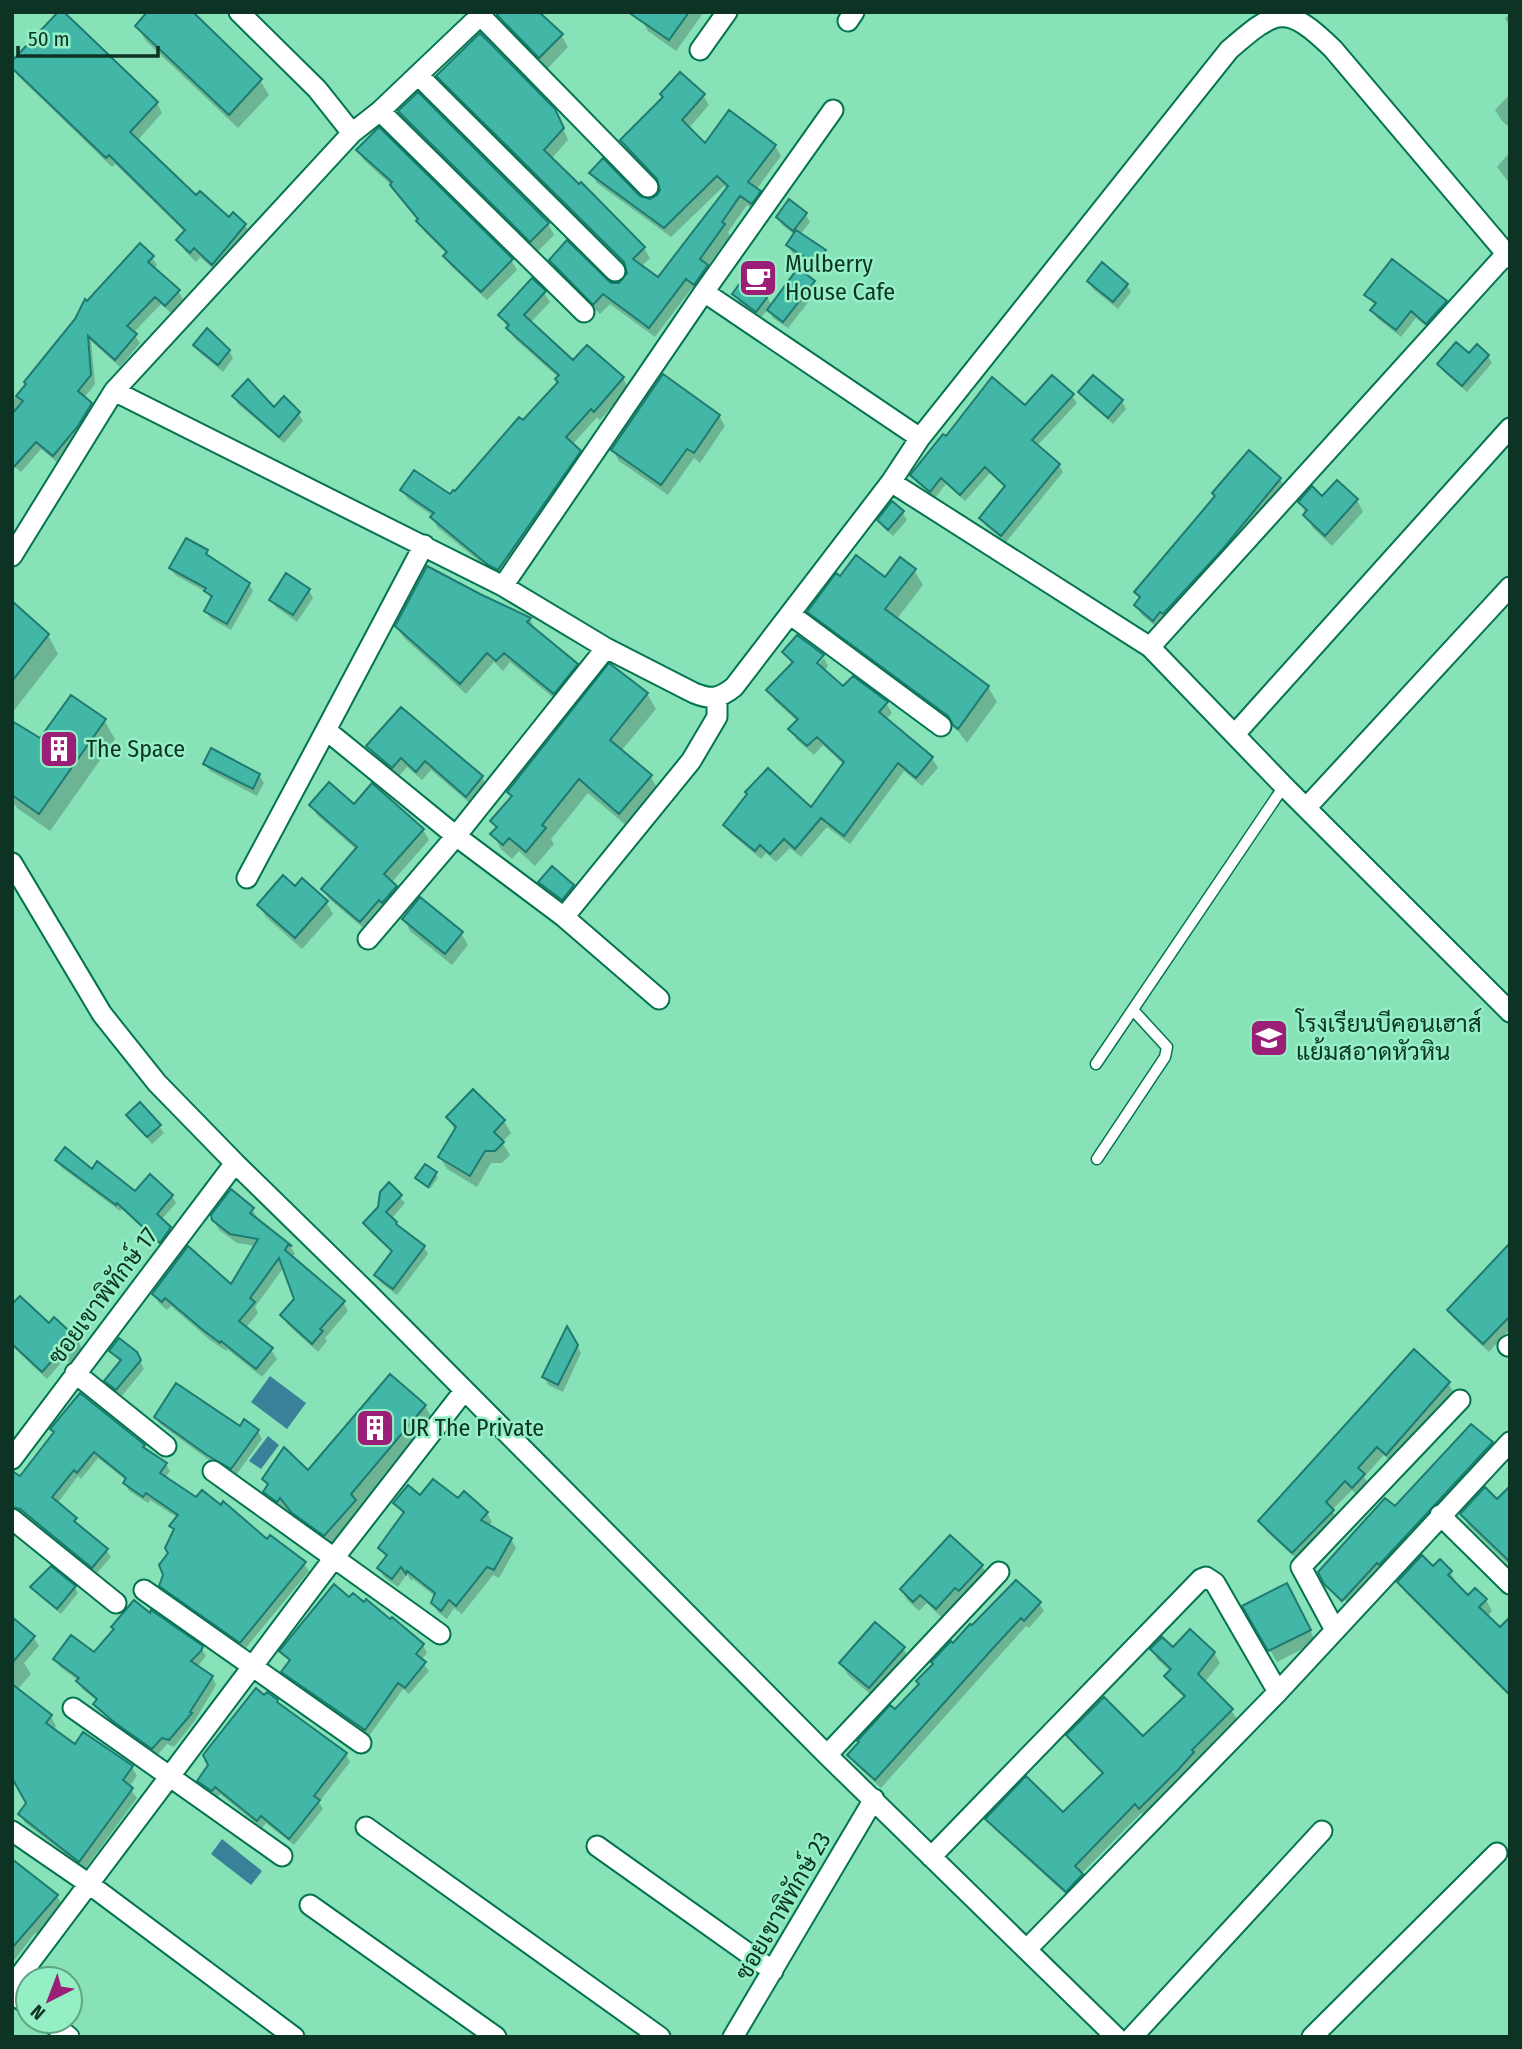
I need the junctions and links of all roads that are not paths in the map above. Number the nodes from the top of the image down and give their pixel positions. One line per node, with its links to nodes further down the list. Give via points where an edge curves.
1 (239, 12): 9 (street, via 317,89)
2 (727, 12): 5 (street)
3 (481, 13): 6 (street); 10 (street)
4 (1283, 14): 11 (street, via 1310,26 1333,49); 17 (street, via 1255,28 1229,50)
5 (700, 50)
6 (418, 75): 8 (street); 12 (street)
7 (833, 110): 13 (street)
8 (380, 111): 9 (street); 14 (street)
9 (352, 134): 15 (street)
10 (648, 187)
11 (1508, 256): 24 (street)
12 (615, 271)
13 (704, 292): 17 (street); 21 (street)
14 (584, 312)
15 (114, 391): 19 (street); 20 (street)
16 (1510, 428): 29 (street)
17 (920, 438): 18 (street)
18 (891, 482): 23 (street); 24 (street)
19 (424, 545): 21 (street); 28 (street)
20 (12, 556)
21 (503, 586): 25 (street)
22 (1510, 587): 31 (street)
23 (791, 615): 26 (street, via 734,687); 27 (street)
24 (1150, 647): 29 (street)
25 (606, 648): 26 (street, via 694,693); 32 (street)
26 (717, 698): 35 (street, via 717,717 691,761)
27 (941, 726)
28 (326, 730): 32 (street); 34 (street)
29 (1235, 734): 30 (street)
30 (1284, 786): 31 (street); 38 (lane)
31 (1306, 808): 39 (street)
32 (456, 836): 35 (street); 36 (street)
33 (12, 863): 42 (street, via 102,1014 157,1083)
34 (247, 878)
35 (564, 917): 37 (street)
36 (368, 939)
37 (659, 999)
38 (1133, 1010): 40 (lane); 41 (lane, via 1167,1047 1165,1057)
39 (1510, 1012)
40 (1096, 1064)
41 (1097, 1159)
42 (234, 1163): 43 (street, ซอยเขาพิทักษ์ 17); 44 (street)
43 (75, 1373): 46 (street); 48 (street, ซอยเขาพิทักษ์ 17)
44 (464, 1391): 52 (street); 63 (street)
45 (1460, 1400): 57 (street, via 1301,1567)
46 (166, 1446)
47 (1506, 1452): 50 (street)
48 (12, 1459)
49 (214, 1471): 52 (street)
50 (1440, 1515): 54 (street); 57 (street)
51 (12, 1519): 56 (street)
52 (334, 1558): 58 (street); 59 (street)
53 (999, 1572): 63 (street)
54 (1510, 1584)
55 (144, 1590): 59 (street)
56 (116, 1603)
57 (1335, 1630): 60 (street)
58 (440, 1634)
59 (253, 1667): 62 (street); 64 (street)
60 (1278, 1692): 72 (street, via 1215,1583 1201,1579); 75 (street)
61 (73, 1709): 64 (street)
62 (361, 1743)
63 (827, 1755): 65 (street)
64 (170, 1776): 71 (street); 73 (street)
65 (874, 1799): 72 (street); 76 (street, ซอยเขาพิทักษ์ 23)
66 (366, 1827): 80 (street)
67 (12, 1831): 73 (street)
68 (1322, 1831): 83 (street)
69 (597, 1846): 76 (street)
70 (1497, 1853): 84 (street)
71 (282, 1856)
72 (931, 1857): 75 (street)
73 (89, 1884): 77 (street); 78 (street)
74 (310, 1905): 79 (street)
75 (1027, 1949): 82 (street)
76 (773, 1971): 81 (street, ซอยเขาพิทักษ์ 23)
77 (12, 1986)
78 (294, 2037)
79 (496, 2037)
80 (660, 2037)
81 (733, 2037)
82 (1116, 2037)
83 (1132, 2037)
84 (1312, 2037)

